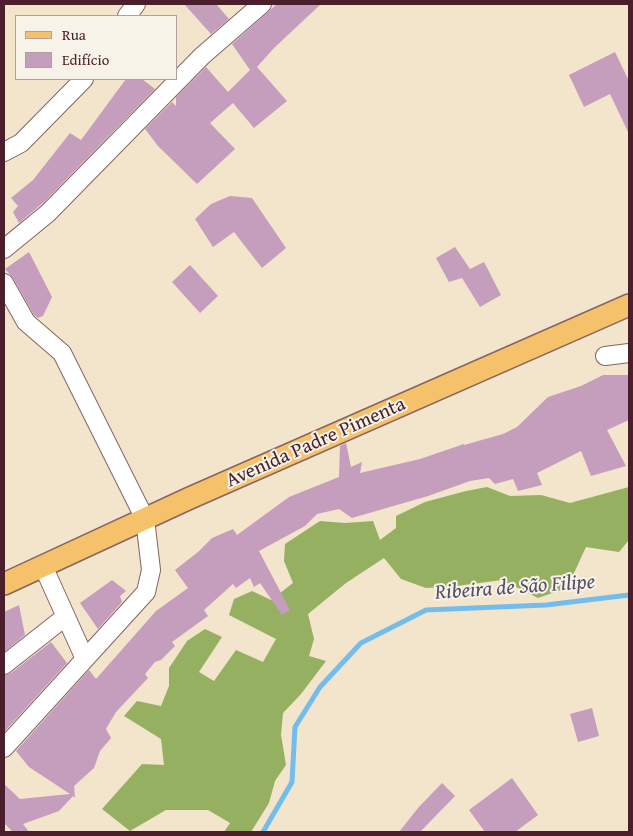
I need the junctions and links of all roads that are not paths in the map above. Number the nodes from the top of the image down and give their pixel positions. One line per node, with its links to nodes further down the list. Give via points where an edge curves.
1 (136, 4): 3 (street)
2 (262, 4): 6 (street, via 202,56 48,214)
3 (128, 15)
4 (83, 80): 5 (street, via 20,143)
5 (4, 152)
6 (4, 249)
7 (4, 283): 11 (street, via 26,322 62,353)
8 (629, 305): 11 (main road, Avenida Padre Pimenta)
9 (629, 353): 10 (street)
10 (605, 356)
11 (145, 519): 12 (main road, Avenida Padre Pimenta); 15 (street, via 151,570 146,592)
12 (43, 566): 13 (main road, Avenida Padre Pimenta); 14 (street)
13 (4, 584)
14 (65, 617): 15 (street); 16 (street)
15 (84, 659): 17 (street)
16 (4, 665)
17 (4, 748)

